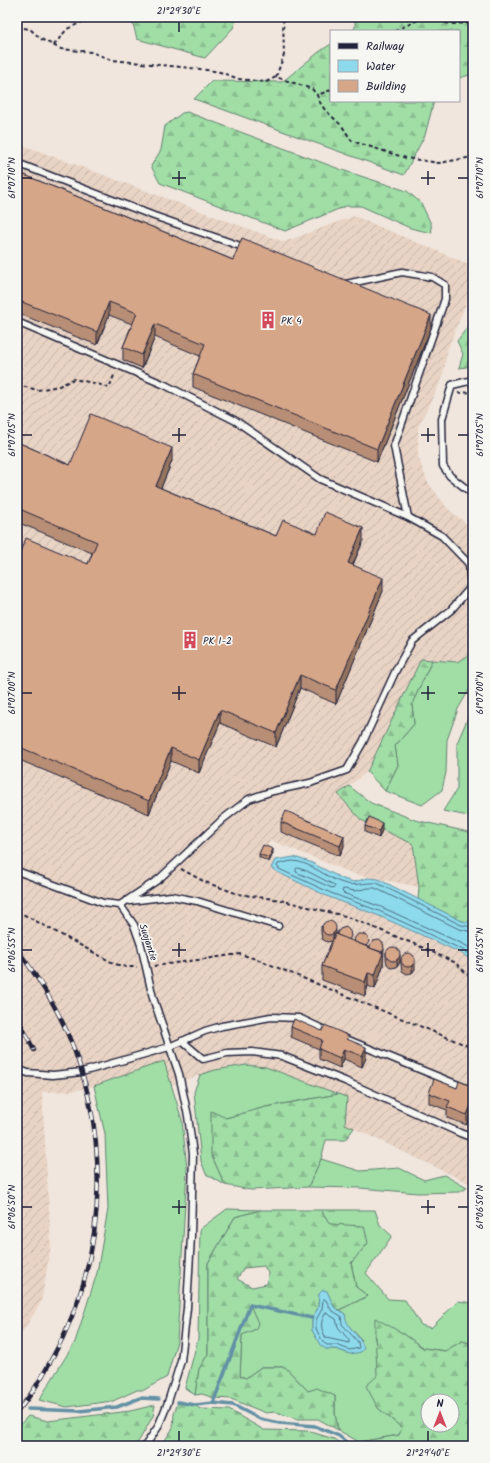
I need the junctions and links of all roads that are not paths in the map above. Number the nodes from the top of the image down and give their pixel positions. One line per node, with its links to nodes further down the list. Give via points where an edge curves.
1 (17, 163): 2 (lane, via 154,216)
2 (250, 249)
3 (340, 282): 7 (lane, via 347,285 402,272 432,277 445,286 445,299 394,446)
4 (17, 322): 7 (lane, via 166,385 236,421 320,479)
5 (473, 380): 6 (lane, via 452,385 442,419 442,466 450,476)
6 (473, 494)
7 (408, 517): 9 (lane, via 442,536 469,564 471,587 451,610 412,641 347,770 249,799 223,819 159,879)
8 (17, 871): 10 (lane, via 97,901)
9 (127, 901): 10 (lane); 11 (lane, via 171,896 197,901)
10 (120, 905): 13 (lane, Suojantie, via 134,925)
11 (278, 926)
12 (182, 1041): 13 (lane); 15 (lane, via 222,1026 271,1017 299,1018); 16 (lane, via 203,1059 239,1052 282,1056)
13 (169, 1047): 14 (lane, via 82,1072 28,1074); 17 (lane, Suojantie, via 188,1116 193,1154 187,1308 181,1361 164,1412)
14 (17, 1069)
15 (473, 1091)
16 (473, 1138)
17 (145, 1446)

